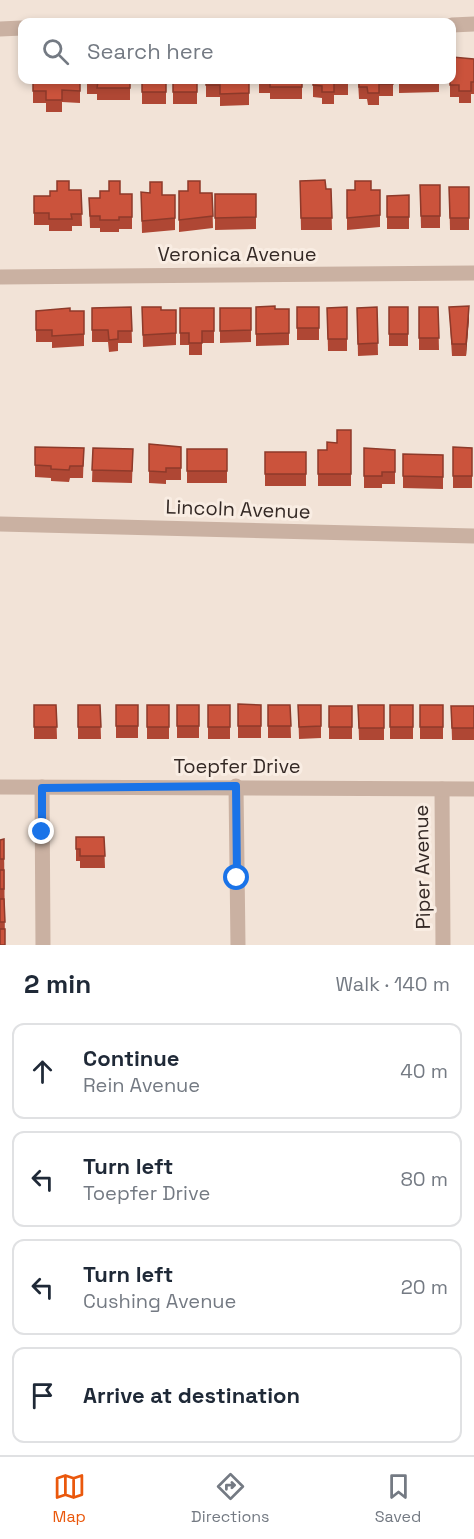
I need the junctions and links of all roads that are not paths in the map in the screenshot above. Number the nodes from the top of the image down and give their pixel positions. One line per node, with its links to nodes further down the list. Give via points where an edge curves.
1 (474, 24): 2 (street)
2 (456, 25)
3 (18, 28): 4 (street)
4 (0, 29)
5 (474, 273): 6 (street, Veronica Avenue)
6 (0, 277)
7 (0, 524): 8 (street, Lincoln Avenue)
8 (474, 536)
9 (236, 786): 11 (street, Toepfer Drive); 12 (street, Toepfer Drive); 15 (street)
10 (0, 787): 11 (street, Toepfer Drive)
11 (42, 788): 14 (street)
12 (442, 789): 13 (street, Toepfer Drive); 16 (street, Piper Avenue)
13 (474, 789)
14 (43, 945)
15 (238, 945)
16 (443, 945)

